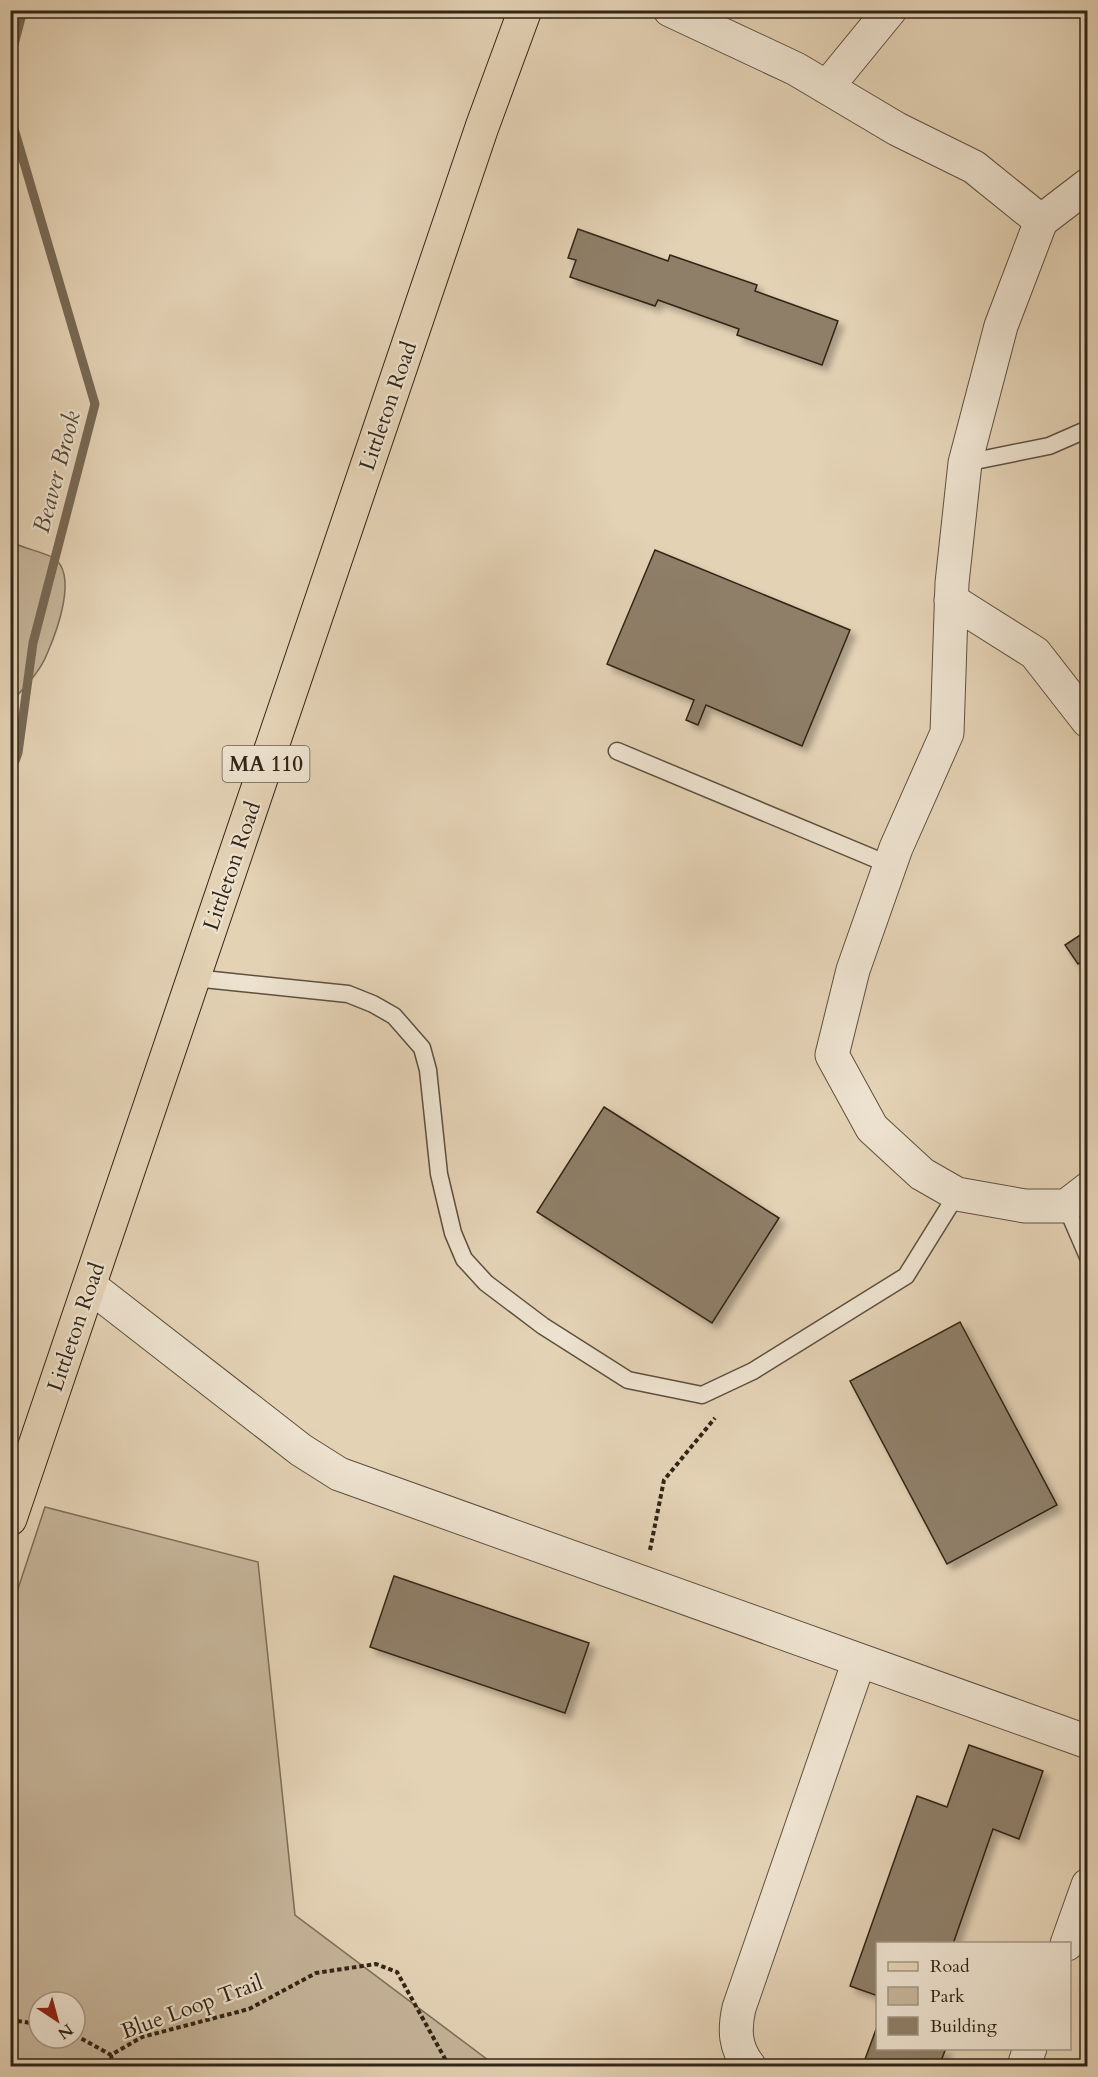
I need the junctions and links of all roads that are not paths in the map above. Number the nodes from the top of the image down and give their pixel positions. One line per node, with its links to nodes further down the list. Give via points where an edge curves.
1 (525, 10): 13 (main road, Littleton Road / MA 110)
2 (670, 10): 4 (street)
3 (890, 10): 4 (street)
4 (827, 87): 6 (street, via 897,129 974,167)
5 (1086, 189): 6 (street)
6 (1041, 221): 8 (street, via 1001,326)
7 (1088, 429): 8 (lane, via 1049,446)
8 (965, 463): 9 (street)
9 (951, 600): 10 (street, via 1035,653); 12 (street, via 947,733)
10 (1088, 722)
11 (617, 751): 12 (lane)
12 (890, 865): 14 (street, via 854,970 832,1055 872,1128 922,1174)
13 (194, 978): 14 (lane, via 348,994 394,1016 422,1048 439,1173 453,1233 464,1259 486,1283 543,1326 628,1380 702,1395 753,1371 906,1276); 17 (main road, Littleton Road / MA 110)
14 (957, 1194): 15 (street, via 1025,1206)
15 (1077, 1197): 16 (lane)
16 (1088, 1257)
17 (90, 1286): 18 (main road, Littleton Road / MA 110); 19 (street, via 301,1450 339,1474)
18 (10, 1519)
19 (859, 1661): 20 (street); 24 (street, via 739,2008 735,2023 737,2045)
20 (1088, 1742)
21 (1088, 1885): 22 (street)
22 (1068, 1942)
23 (1030, 2050): 25 (street)
24 (749, 2067)
25 (1024, 2067)

